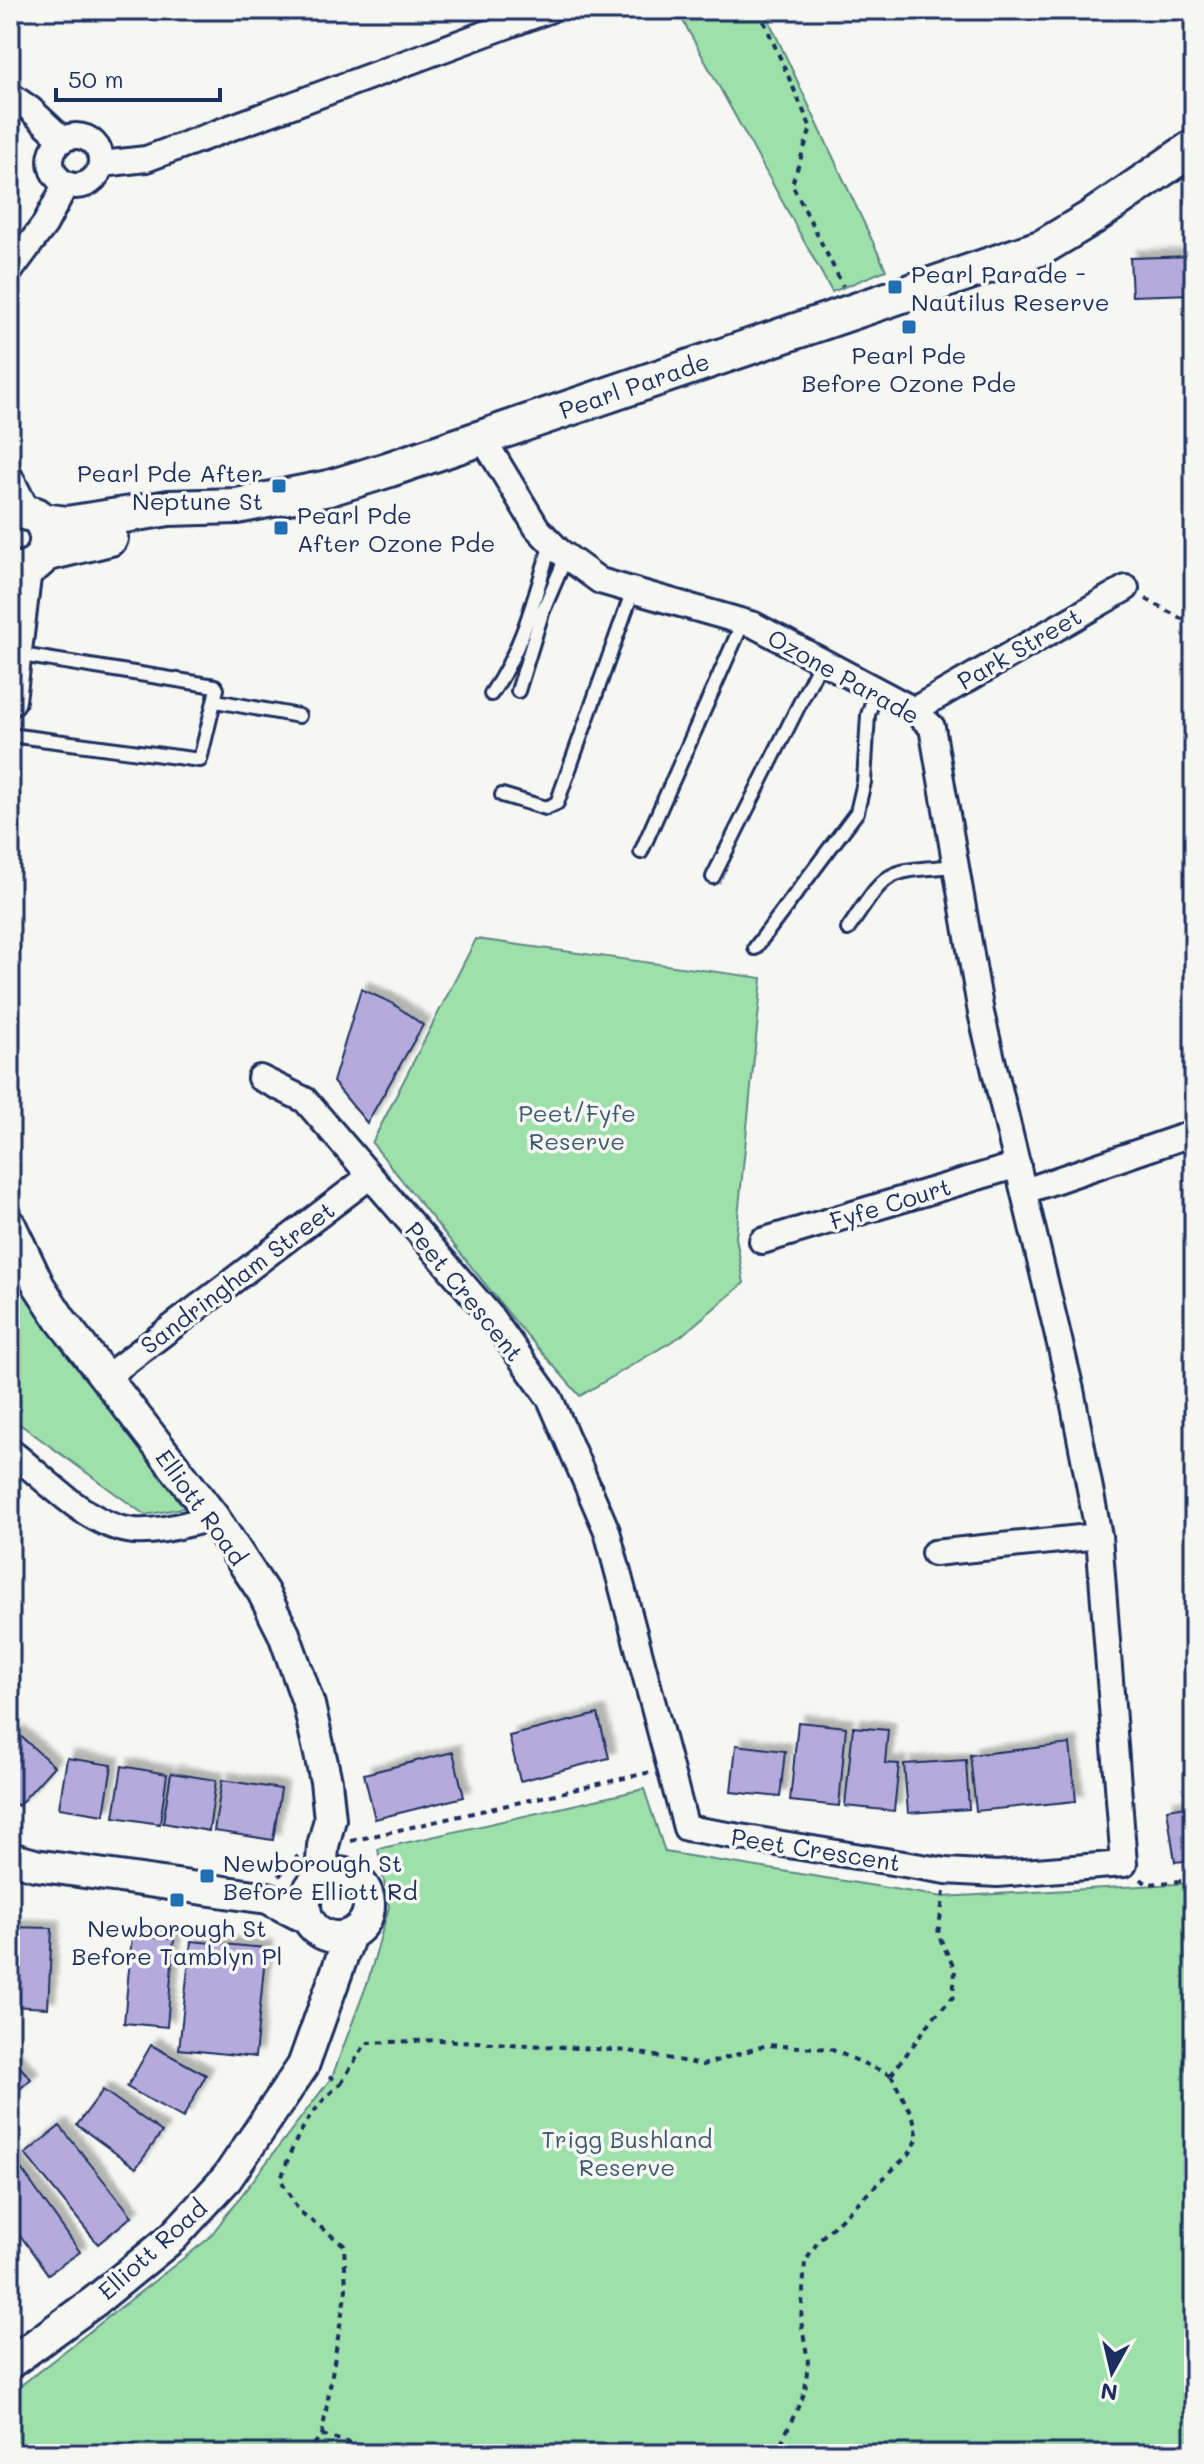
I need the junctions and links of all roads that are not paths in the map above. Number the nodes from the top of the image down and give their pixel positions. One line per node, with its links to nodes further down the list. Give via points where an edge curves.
1 (549, 10): 5 (street, via 146,159)
2 (10, 95): 3 (street)
3 (63, 140): 5 (street, via 84,137 97,146); 6 (street, via 51,163)
4 (1194, 155): 8 (main road, Pearl Parade, via 1043,247); 8 (main road, Pearl Parade, via 1086,244 1036,269)
5 (102, 164): 6 (street, via 98,175 81,186)
6 (66, 184): 7 (street)
7 (10, 271)
8 (487, 447): 10 (main road, Pearl Parade, via 284,518); 11 (street, Ozone Parade, via 537,528)
9 (10, 477): 10 (street)
10 (27, 539): 15 (street)
11 (558, 550): 13 (street, Ozone Parade, via 600,581); 18 (lane); 19 (lane, via 515,655)
12 (1126, 588): 22 (street, Park Street)
13 (633, 590): 14 (street, Ozone Parade); 25 (lane, via 557,803 536,807)
14 (743, 622): 16 (street, Ozone Parade); 26 (lane)
15 (14, 629): 20 (street); 21 (lane, via 215,686)
16 (821, 661): 17 (street, Ozone Parade); 28 (lane)
17 (876, 690): 22 (street, Ozone Parade); 30 (lane, via 868,715 857,812)
18 (518, 691)
19 (491, 694)
20 (10, 700)
21 (216, 701): 23 (lane); 24 (lane, via 200,760)
22 (914, 710): 27 (street, Ozone Parade, via 932,727)
23 (299, 716)
24 (10, 735)
25 (502, 795)
26 (641, 852)
27 (957, 866): 29 (lane, via 887,876); 33 (street, Ozone Parade, via 981,1013)
28 (713, 877)
29 (848, 929)
30 (755, 948)
31 (260, 1078): 34 (street, Peet Crescent, via 305,1100)
32 (1194, 1133): 35 (street)
33 (1018, 1165): 35 (street); 37 (street, Fyfe Court)
34 (369, 1177): 38 (street, Sandringham Street); 41 (street, Peet Crescent, via 489,1314 550,1399 607,1531 686,1828 946,1871 997,1874 1124,1864)
35 (1025, 1191): 41 (street)
36 (10, 1225): 38 (street, Elliott Road, via 39,1286)
37 (762, 1241)
38 (105, 1378): 40 (street, Elliott Road)
39 (10, 1451): 40 (street, via 111,1525 133,1531)
40 (214, 1518): 43 (street, Elliott Road, via 284,1634 309,1705)
41 (1099, 1536): 42 (street)
42 (934, 1553)
43 (332, 1836): 45 (street, Elliott Road); 46 (street, Elliott Road)
44 (10, 1858): 47 (street)
45 (351, 1876): 46 (street, via 332,1873); 49 (street, Elliott Road, via 370,1904 366,1920)
46 (317, 1881): 47 (street); 48 (street, Elliott Road, via 305,1905)
47 (268, 1898): 48 (street)
48 (311, 1924): 49 (street, via 335,1938); 50 (street, Elliott Road)
49 (350, 1935): 50 (street, Elliott Road)
50 (333, 1983): 51 (street, Elliott Road, via 303,2066 227,2178 172,2238)
51 (10, 2363)

